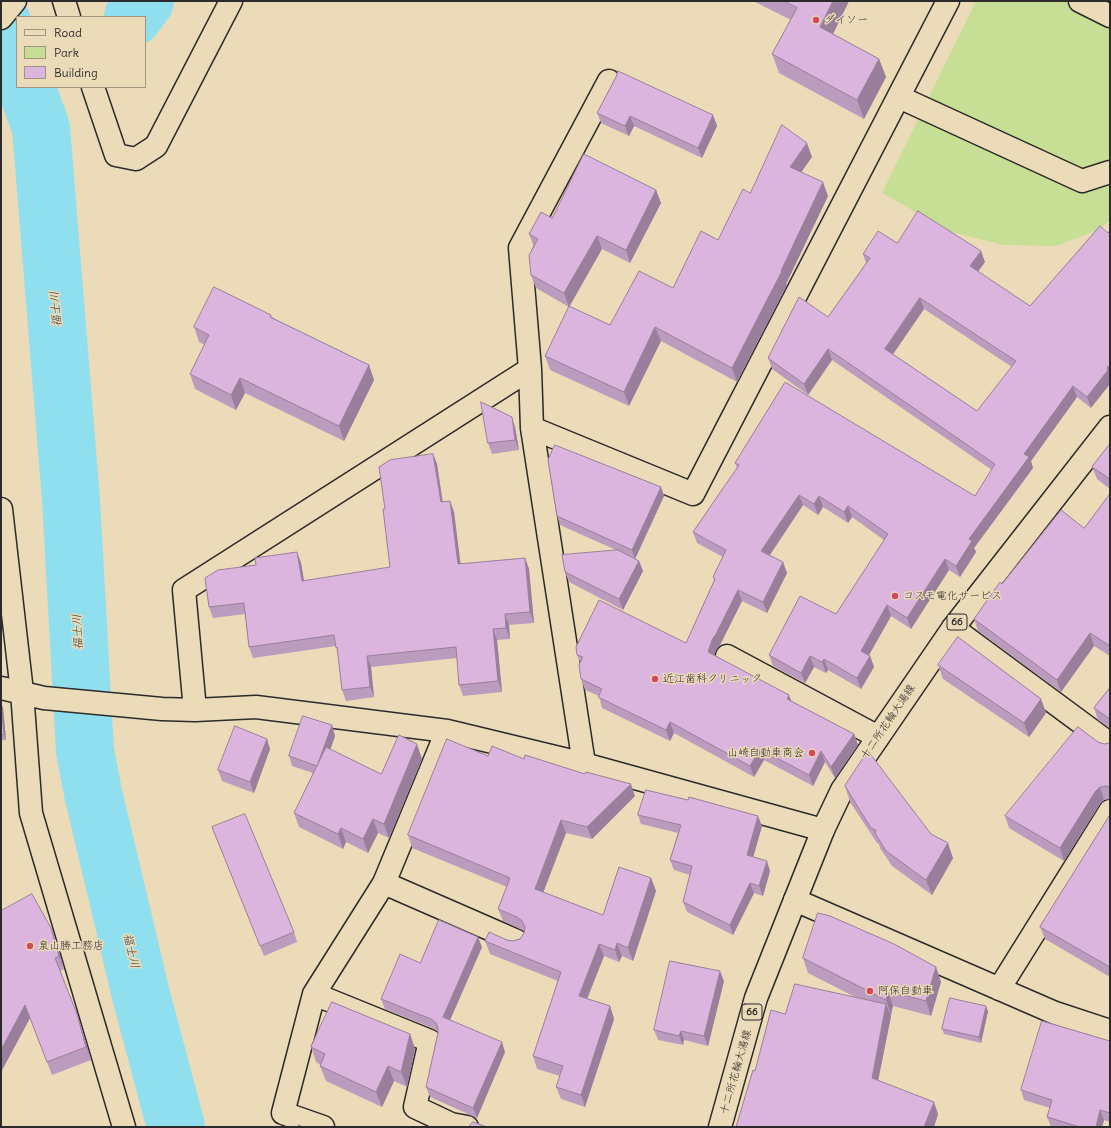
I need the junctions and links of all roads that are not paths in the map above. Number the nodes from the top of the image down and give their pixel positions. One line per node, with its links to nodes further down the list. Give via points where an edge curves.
1 (15, 1): 8 (main road)
2 (64, 1): 6 (main road)
3 (231, 1): 10 (main road, via 156,146 136,160 116,155)
4 (948, 1): 11 (main road)
5 (1080, 1): 7 (main road)
6 (69, 16)
7 (1110, 16)
8 (1, 18)
9 (609, 81): 13 (main road, via 520,248)
10 (93, 88)
11 (899, 97): 12 (main road, via 1082,181); 15 (main road, via 693,494)
12 (1110, 172)
13 (530, 369): 15 (main road); 20 (main road, via 184,590)
14 (1110, 427): 17 (main road, 十二所花輪大湯線 / 66)
15 (532, 428): 24 (main road)
16 (1, 509): 19 (main road)
17 (953, 628): 22 (main road, 十二所花輪大湯線 / 66); 23 (main road)
18 (727, 656): 22 (main road)
19 (11, 690): 20 (main road, via 44,698); 33 (main road, via 31,813)
20 (195, 710): 21 (main road, via 256,707)
21 (447, 731): 24 (main road); 27 (main road)
22 (878, 737): 26 (main road, 十二所花輪大湯線 / 66, via 842,790)
23 (1110, 744)
24 (584, 764): 26 (main road)
25 (1110, 811): 30 (main road)
26 (823, 830): 28 (main road, 十二所花輪大湯線 / 66)
27 (384, 883): 29 (main road); 31 (main road)
28 (795, 900): 30 (main road); 36 (main road, 十二所花輪大湯線 / 66, via 756,998)
29 (518, 941)
30 (999, 988): 32 (main road, via 1055,1013)
31 (314, 994): 34 (main road, via 283,1113); 35 (main road, via 430,1041 415,1107 451,1124)
32 (1110, 1031)
33 (124, 1127)
34 (324, 1127)
35 (467, 1127)
36 (720, 1127)

